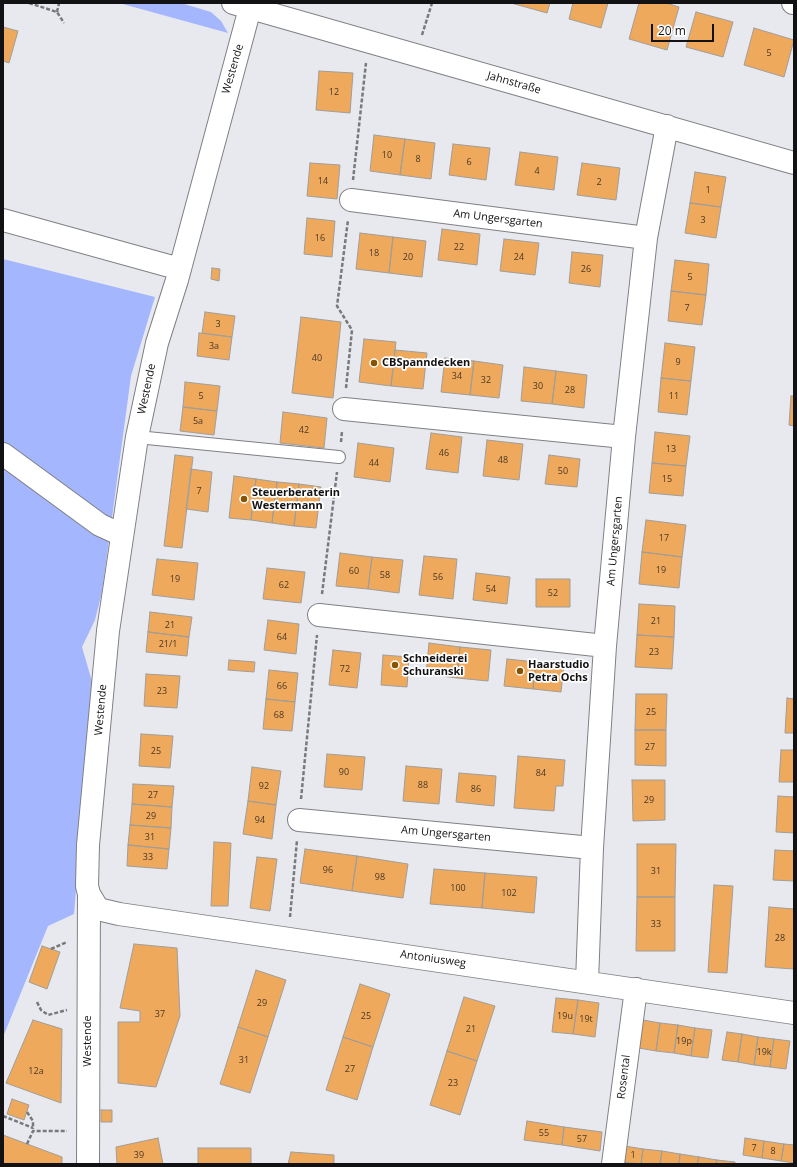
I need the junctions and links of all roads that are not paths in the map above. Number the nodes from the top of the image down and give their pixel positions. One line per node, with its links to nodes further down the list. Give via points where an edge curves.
1 (242, 5): 2 (street, Jahnstraße); 7 (street, Westende)
2 (667, 126): 3 (street, Jahnstraße); 6 (street, Am Ungersgarten)
3 (794, 163)
4 (351, 200): 6 (street, Am Ungersgarten)
5 (3, 220): 7 (street)
6 (646, 238): 10 (street, Am Ungersgarten)
7 (180, 269): 9 (street, Westende, via 157,343)
8 (344, 409): 10 (street)
9 (137, 437): 12 (lane); 13 (street, Westende)
10 (624, 437): 15 (street, Am Ungersgarten)
11 (3, 454): 13 (street, via 100,525)
12 (339, 457)
13 (122, 535): 18 (street, Westende, via 108,631 88,845)
14 (319, 615): 15 (street)
15 (605, 646): 17 (street, Am Ungersgarten)
16 (299, 820): 17 (street, Am Ungersgarten)
17 (592, 848): 19 (street, Am Ungersgarten)
18 (88, 890): 19 (street, Antoniusweg, via 98,909 119,914); 22 (street, Westende)
19 (587, 982): 20 (street, Antoniusweg)
20 (636, 989): 21 (street, Antoniusweg); 23 (street, Rosental)
21 (794, 1013)
22 (88, 1164)
23 (613, 1164)

